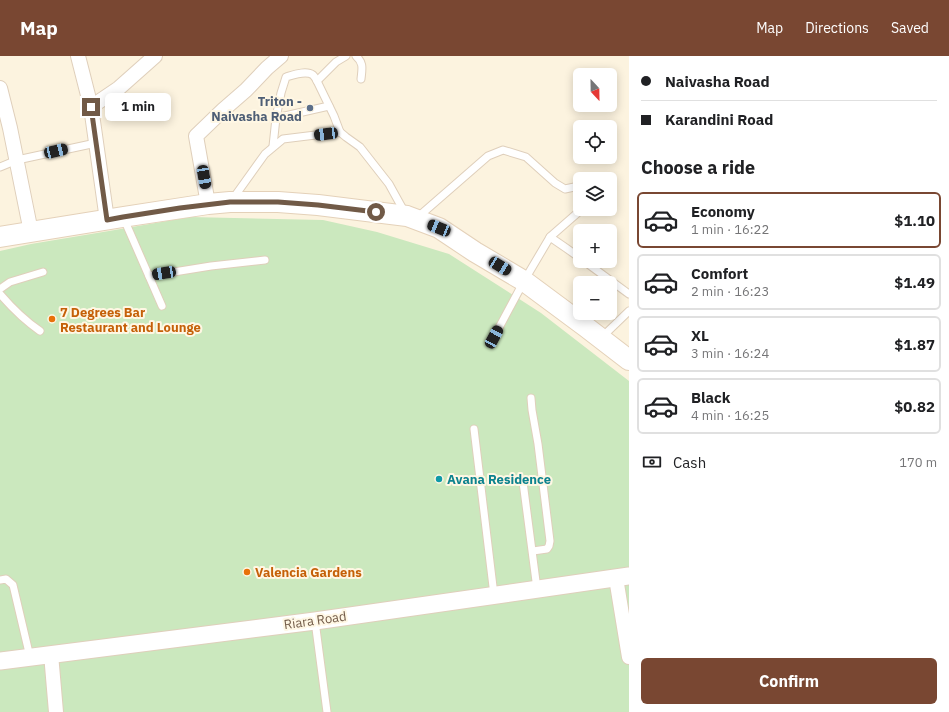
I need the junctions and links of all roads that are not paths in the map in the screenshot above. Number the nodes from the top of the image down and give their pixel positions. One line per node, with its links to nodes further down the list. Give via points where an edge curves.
1 (78, 56): 10 (street)
2 (155, 56): 10 (street, via 119,88)
3 (281, 56): 19 (street, via 196,136)
4 (346, 56): 7 (lane)
5 (356, 56): 6 (lane, via 362,63)
6 (361, 79)
7 (317, 81): 9 (lane); 11 (lane, via 309,73 286,77)
8 (0, 88): 15 (street)
9 (329, 106): 11 (lane); 12 (lane)
10 (91, 107): 13 (street)
11 (276, 118): 14 (lane)
12 (340, 132): 14 (lane, via 283,139); 21 (lane, via 360,147)
13 (96, 142): 15 (lane); 22 (street)
14 (273, 146): 18 (lane)
15 (16, 160): 16 (lane); 23 (street)
16 (0, 167)
17 (573, 187): 21 (lane, via 565,189 526,157 503,150 488,156)
18 (230, 202): 19 (main road); 21 (main road, via 318,205)
19 (208, 204): 22 (main road)
20 (574, 216): 25 (lane)
21 (411, 217): 31 (main road, via 439,228)
22 (115, 218): 23 (main road); 30 (lane)
23 (31, 232): 24 (main road)
24 (0, 237)
25 (550, 237): 26 (lane); 31 (lane)
26 (573, 253)
27 (265, 260): 30 (lane)
28 (594, 268): 34 (lane)
29 (43, 272): 32 (lane, via 20,278)
30 (149, 276): 35 (lane)
31 (524, 281): 38 (lane); 39 (main road)
32 (0, 289)
33 (0, 294): 37 (lane, via 27,322)
34 (629, 294)
35 (162, 306)
36 (629, 311): 39 (lane)
37 (40, 331)
38 (494, 337)
39 (601, 338): 40 (main road)
40 (629, 360)
41 (531, 398): 44 (lane, via 550,541 547,549)
42 (474, 429): 48 (lane)
43 (523, 482): 44 (lane)
44 (533, 551): 47 (lane)
45 (622, 577): 47 (street, Riara Road); 52 (street)
46 (0, 580): 51 (lane, via 6,579 13,585)
47 (538, 590): 48 (street, Riara Road)
48 (494, 596): 49 (street, Riara Road)
49 (315, 620): 50 (street, Riara Road); 55 (lane)
50 (51, 654): 51 (street, Riara Road); 54 (street)
51 (30, 657): 53 (street, Riara Road)
52 (629, 657)
53 (0, 661)
54 (56, 712)
55 (327, 712)

